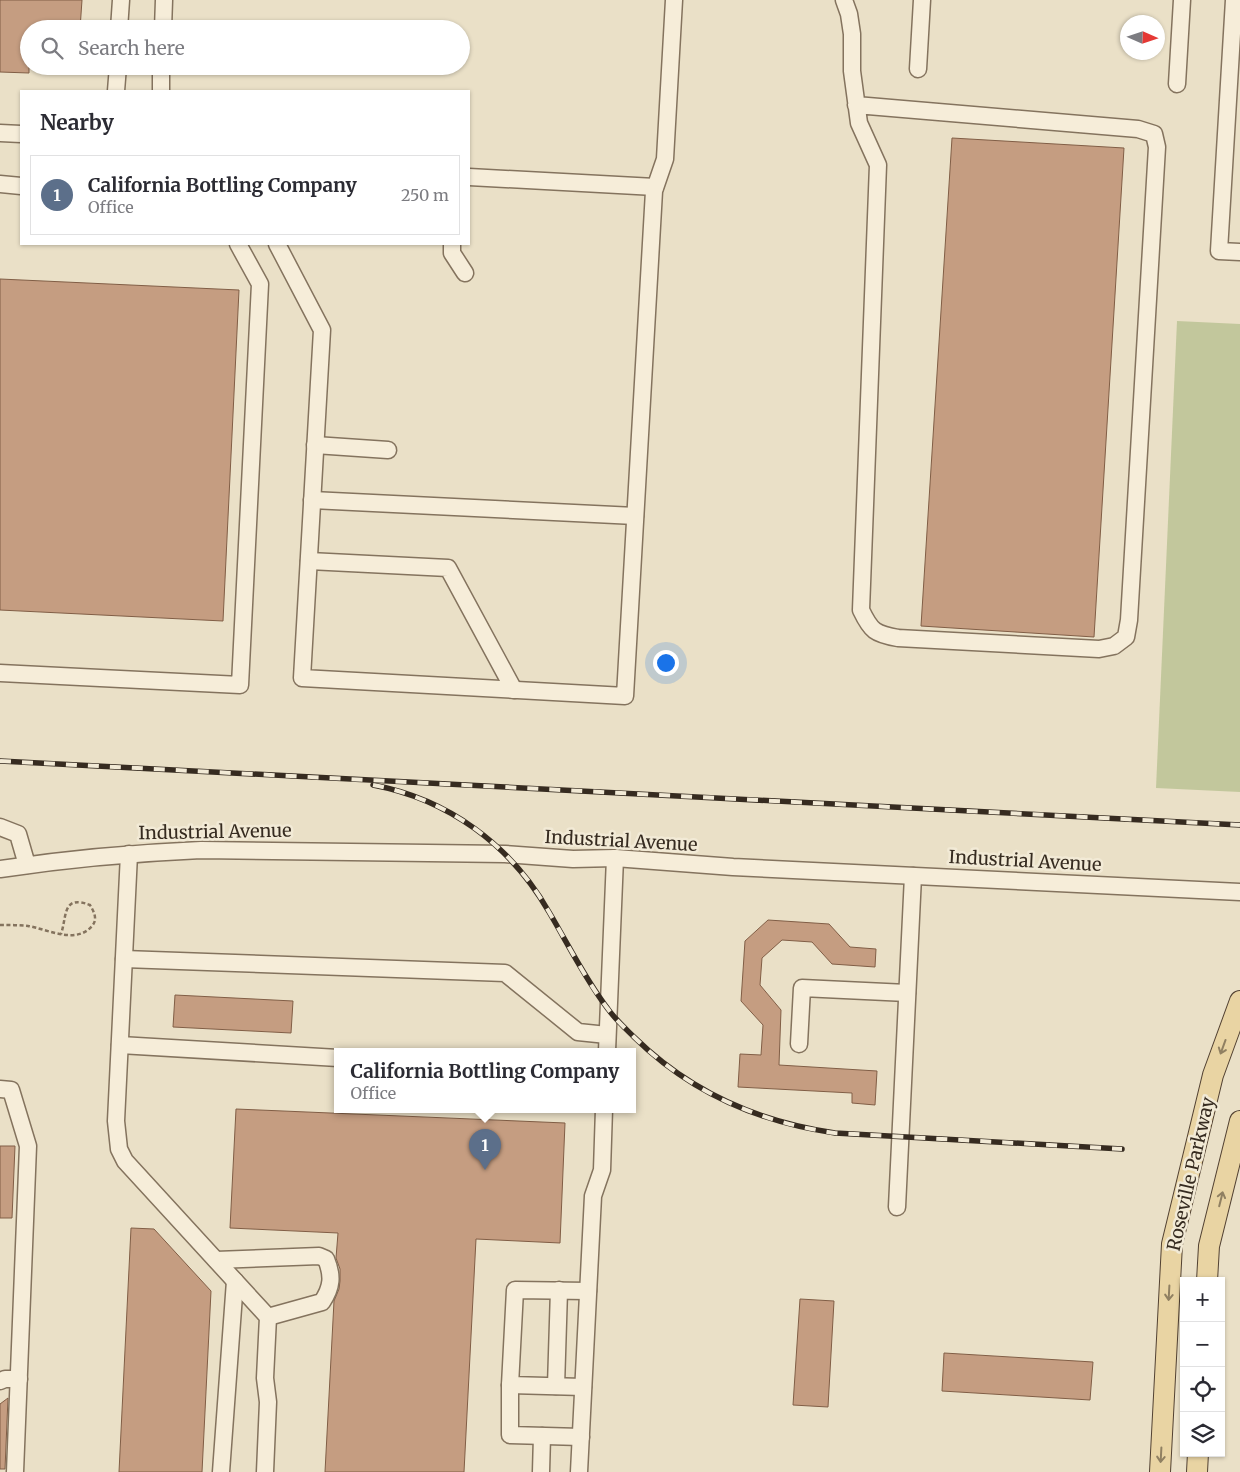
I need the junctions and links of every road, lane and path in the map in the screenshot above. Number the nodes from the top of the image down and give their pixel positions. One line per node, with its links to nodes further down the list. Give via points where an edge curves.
1 (121, 0): 8 (street)
2 (164, 0): 9 (street)
3 (674, 0): 22 (street, via 665,159)
4 (844, 0): 16 (street, via 852,34)
5 (922, 0): 10 (street)
6 (1182, 0): 13 (street)
7 (1234, 0): 26 (street, via 1219,251)
8 (120, 20)
9 (163, 20)
10 (918, 68)
11 (117, 75): 14 (street)
12 (162, 75): 15 (street)
13 (1177, 84)
14 (116, 90)
15 (161, 90)
16 (856, 105): 16 (street, via 858,123 878,165 861,610 868,624 880,635 898,638 1099,649 1114,646 1126,637 1129,620 1158,147 1154,134 1138,128)
17 (0, 133): 18 (street)
18 (20, 134)
19 (470, 177): 22 (street)
20 (0, 184): 21 (street)
21 (20, 186)
22 (656, 187): 31 (street)
23 (239, 245): 33 (street, via 260,284 240,685)
24 (278, 245): 28 (street, via 322,330)
25 (452, 245): 27 (street, via 452,252)
26 (1240, 252)
27 (465, 273)
28 (315, 446): 29 (street); 30 (street)
29 (388, 450)
30 (312, 500): 31 (street); 32 (street)
31 (635, 516): 34 (street, via 625,696)
32 (309, 561): 34 (street, via 448,568); 34 (street, via 302,678)
33 (0, 673)
34 (514, 690)
35 (0, 826): 38 (street, via 18,834)
36 (129, 854): 37 (street, Industrial Avenue, via 267,850); 38 (street, Industrial Avenue); 44 (street)
37 (615, 858): 40 (street, Industrial Avenue); 47 (street)
38 (27, 865): 39 (street, Industrial Avenue)
39 (0, 869)
40 (913, 876): 41 (street, Industrial Avenue); 45 (street)
41 (1240, 892)
42 (0, 925): 43 (path, via 26,926)
43 (61, 934): 43 (path, via 86,932 95,920 90,904 77,902 66,909)
44 (124, 959): 47 (street, via 505,973 578,1032); 48 (street)
45 (907, 993): 49 (street, via 802,988); 54 (street)
46 (1240, 1001): 74 (main road, Roseville Parkway, one-way to 74, via 1214,1075 1172,1244)
47 (607, 1043)
48 (120, 1044): 50 (street); 55 (street, via 116,1121 119,1149 125,1161)
49 (799, 1044)
50 (334, 1058)
51 (0, 1090): 61 (street, via 11,1090 28,1146)
52 (604, 1113): 59 (street, via 602,1170 593,1196)
53 (1240, 1121): 56 (main road, Roseville Parkway, one-way to 53, via 1209,1246)
54 (897, 1207)
55 (216, 1260): 57 (street); 60 (street, via 319,1256 326,1259 330,1270 329,1291 322,1302)
56 (1207, 1277)
57 (235, 1281): 60 (street); 70 (street)
58 (559, 1290): 59 (street); 63 (street, via 515,1290); 64 (street)
59 (588, 1291): 65 (street)
60 (268, 1318): 71 (street)
61 (19, 1379): 62 (street); 69 (street)
62 (0, 1381)
63 (510, 1385): 64 (street); 66 (street, via 510,1435)
64 (556, 1386): 65 (street)
65 (583, 1387): 67 (street)
66 (542, 1436): 67 (street); 72 (street)
67 (580, 1437): 73 (street)
68 (1198, 1457): 75 (main road)
69 (15, 1472)
70 (220, 1472)
71 (265, 1472)
72 (541, 1472)
73 (579, 1472)
74 (1160, 1472)
75 (1197, 1472)

